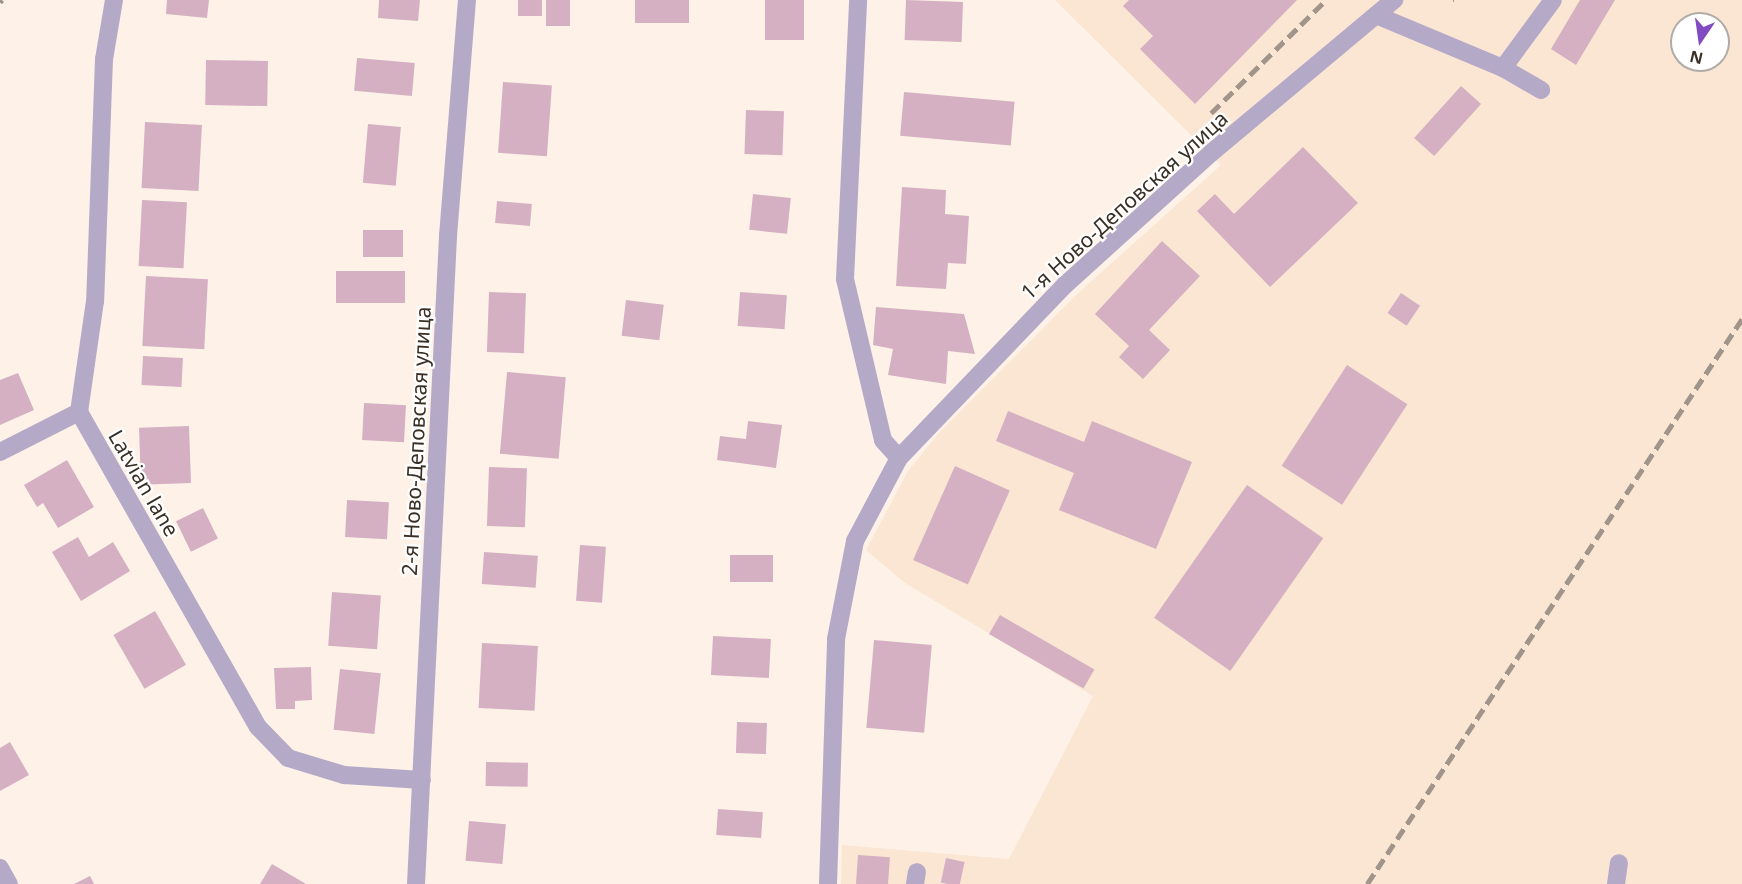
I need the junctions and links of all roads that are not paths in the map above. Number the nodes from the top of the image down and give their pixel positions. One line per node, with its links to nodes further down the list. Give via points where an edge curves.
1 (114, 0): 9 (street, via 104,59 95,301)
2 (467, 0): 12 (street, 2-я Ново-Деповская улица, via 448,236)
3 (858, 0): 11 (street, via 845,279 883,440)
4 (1394, 0): 6 (street, 1-я Ново-Деповская улица)
5 (1553, 0): 7 (street)
6 (1376, 15): 7 (street); 11 (street, 1-я Ново-Деповская улица, via 1211,153 1065,285)
7 (1503, 68): 8 (street)
8 (1541, 90)
9 (78, 412): 10 (street); 12 (street, Latvian lane, via 258,727 288,758 344,774)
10 (0, 452)
11 (899, 458): 17 (street, 1-я Ново-Деповская улица, via 855,541 836,639)
12 (422, 780): 16 (street, 2-я Ново-Деповская улица)
13 (1619, 863): 18 (street)
14 (0, 867): 15 (street)
15 (9, 884)
16 (416, 884)
17 (828, 884)
18 (1616, 884)

